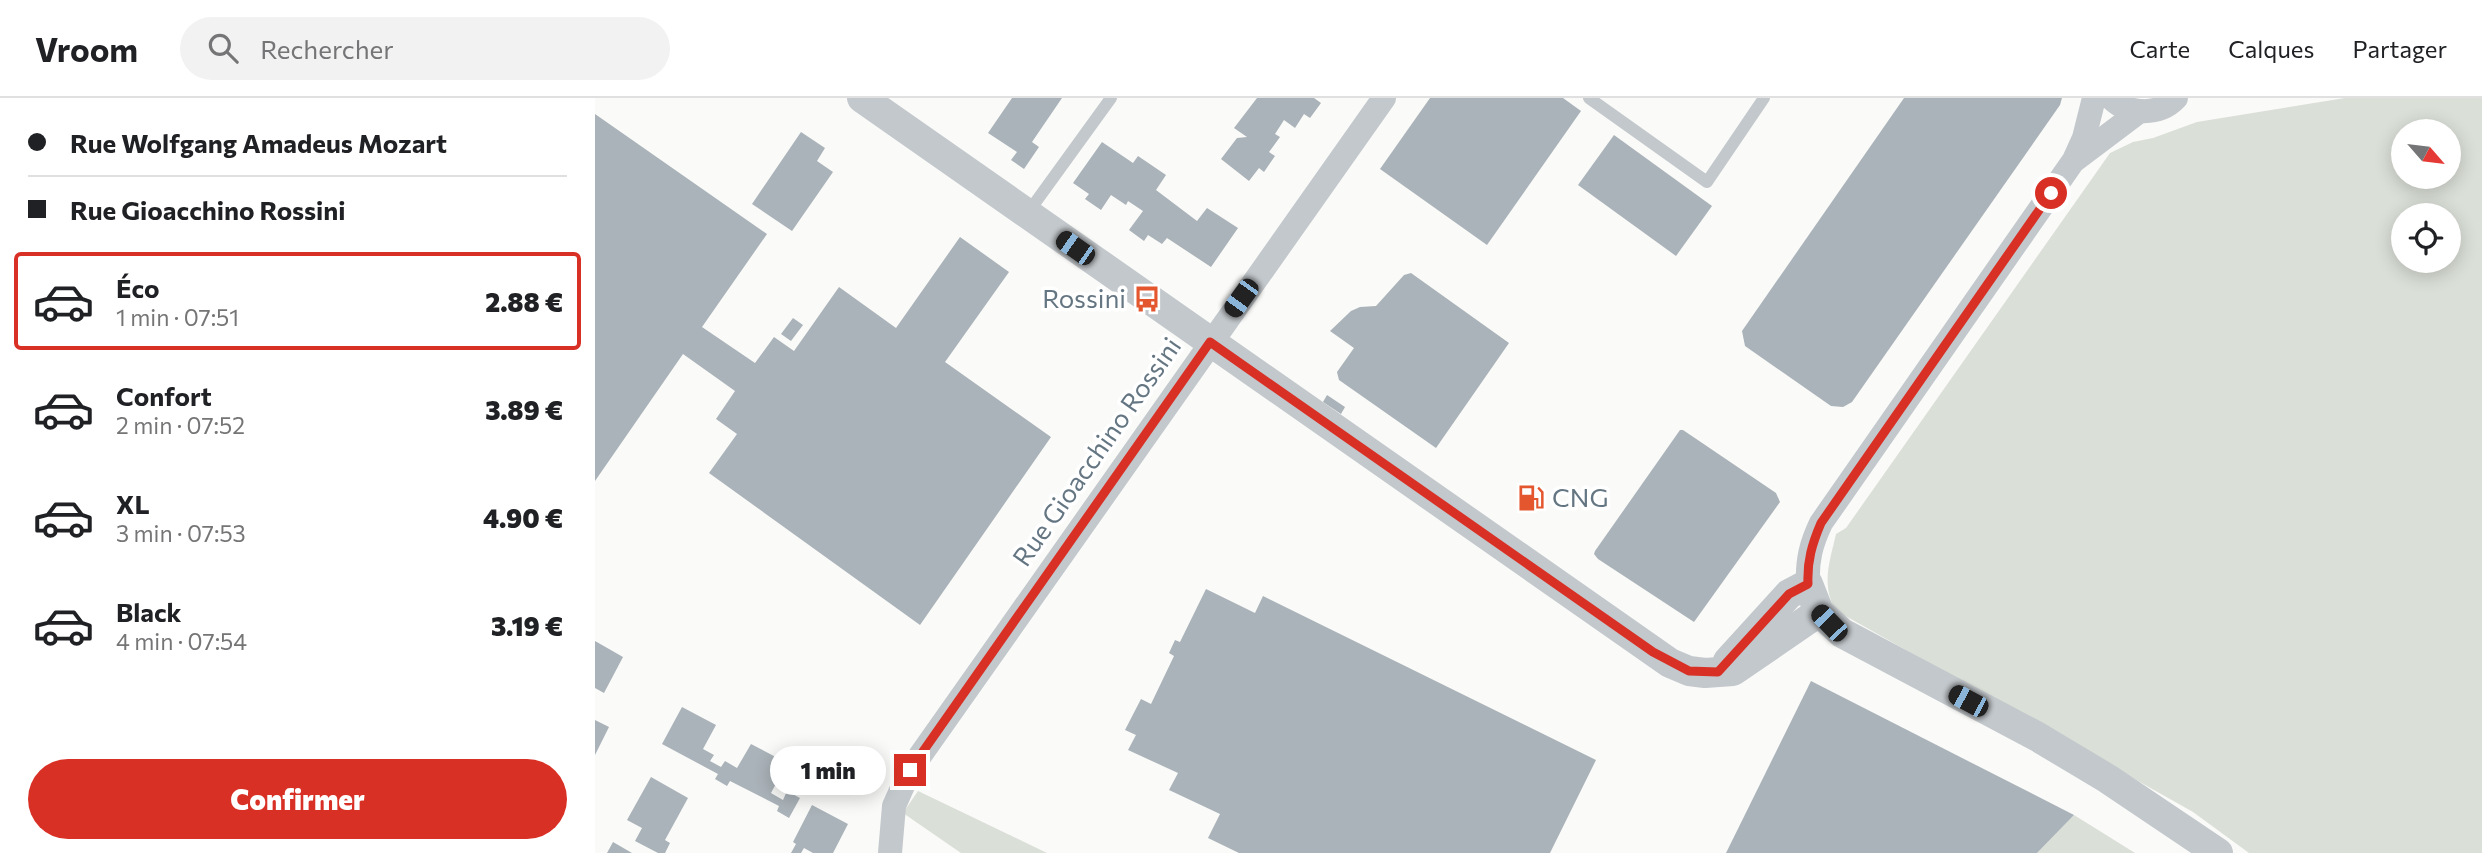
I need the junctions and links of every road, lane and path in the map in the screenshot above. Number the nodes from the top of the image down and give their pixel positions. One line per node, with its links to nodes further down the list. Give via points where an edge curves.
1 (862, 98): 11 (street)
2 (1111, 98): 11 (lane)
3 (1384, 98): 12 (street, Rue Gioacchino Rossini)
4 (1589, 98): 5 (lane, via 1707,182)
5 (1764, 98)
6 (2094, 98): 10 (street)
7 (2111, 98): 9 (street)
8 (2180, 100): 9 (street)
9 (2140, 111): 10 (street)
10 (2074, 160): 13 (street, via 1821,523 1807,564)
11 (1027, 214): 12 (street)
12 (1210, 342): 15 (street, via 1653,652 1689,671); 16 (street, Rue Gioacchino Rossini, via 910,770 894,806)
13 (1808, 584): 14 (street); 15 (street, via 1789,594)
14 (1819, 612): 15 (street, via 1733,671); 17 (street, via 1842,634 2038,737)
15 (1718, 672)
16 (890, 853)
17 (2218, 853)

